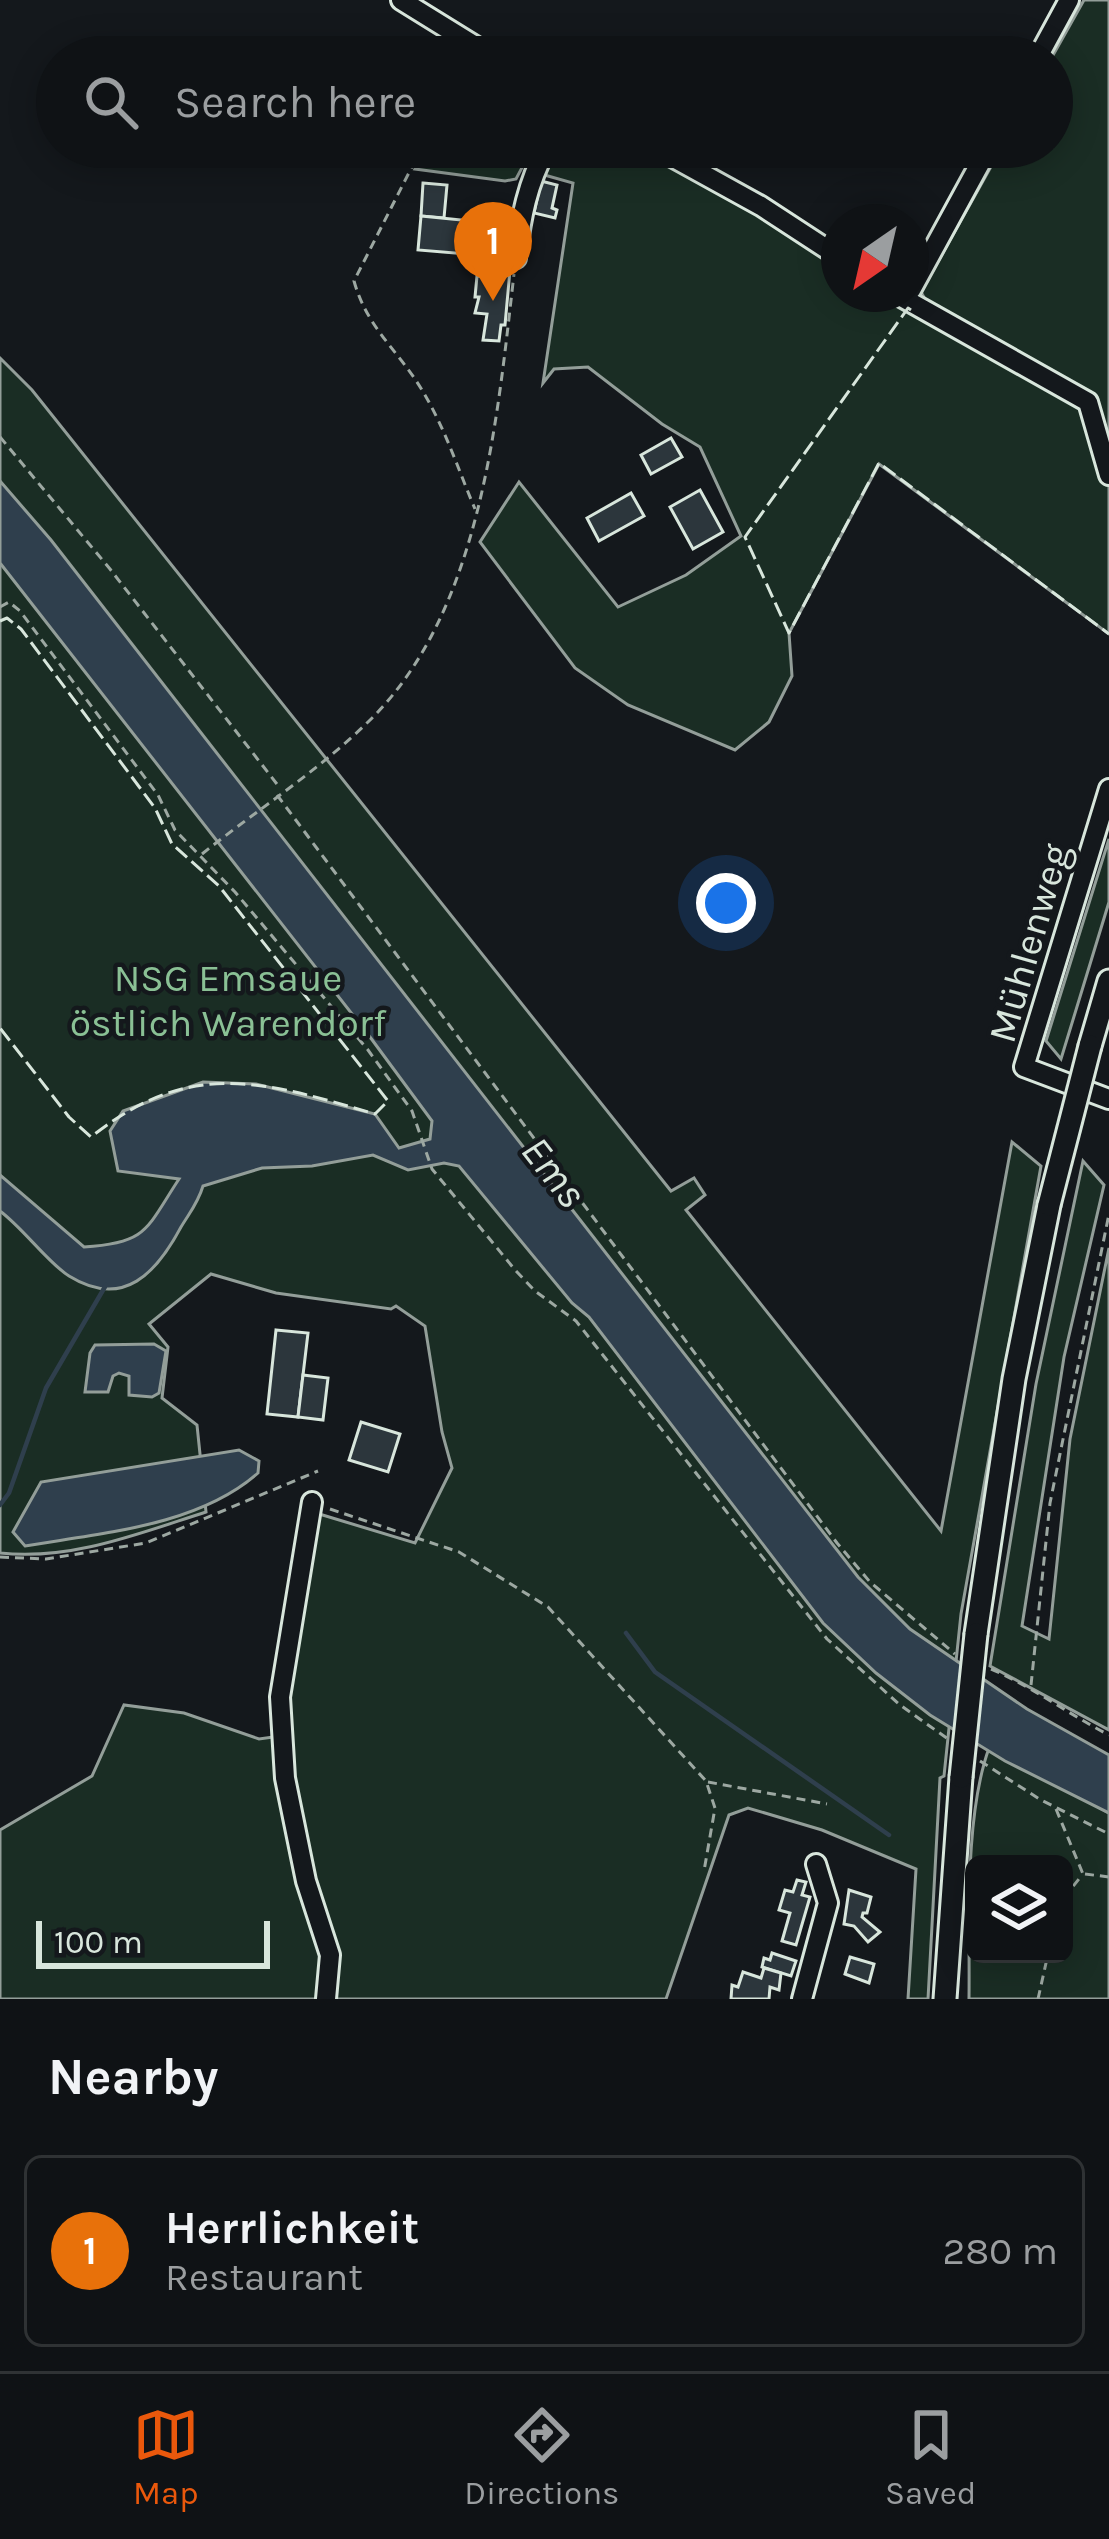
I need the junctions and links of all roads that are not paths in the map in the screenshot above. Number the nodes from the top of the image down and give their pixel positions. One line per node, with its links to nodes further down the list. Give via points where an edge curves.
1 (401, 0): 3 (street)
2 (1069, 0): 4 (street)
3 (459, 36)
4 (1049, 36)
5 (536, 168): 10 (street)
6 (692, 168): 8 (street)
7 (977, 168): 9 (street)
8 (821, 245)
9 (929, 253)
10 (516, 258)
11 (929, 309): 12 (street, via 1088,402)
12 (1109, 475)
13 (1109, 789): 15 (street, Mühlenweg, via 1024,1067)
14 (1109, 981): 20 (main road, bridge, via 1049,1205 1014,1379 976,1634)
15 (1109, 1099)
16 (312, 1502): 18 (street, via 280,1697 285,1778 330,1954)
17 (816, 1864): 19 (street, via 828,1904)
18 (326, 1999)
19 (802, 1999)
20 (945, 1999)

